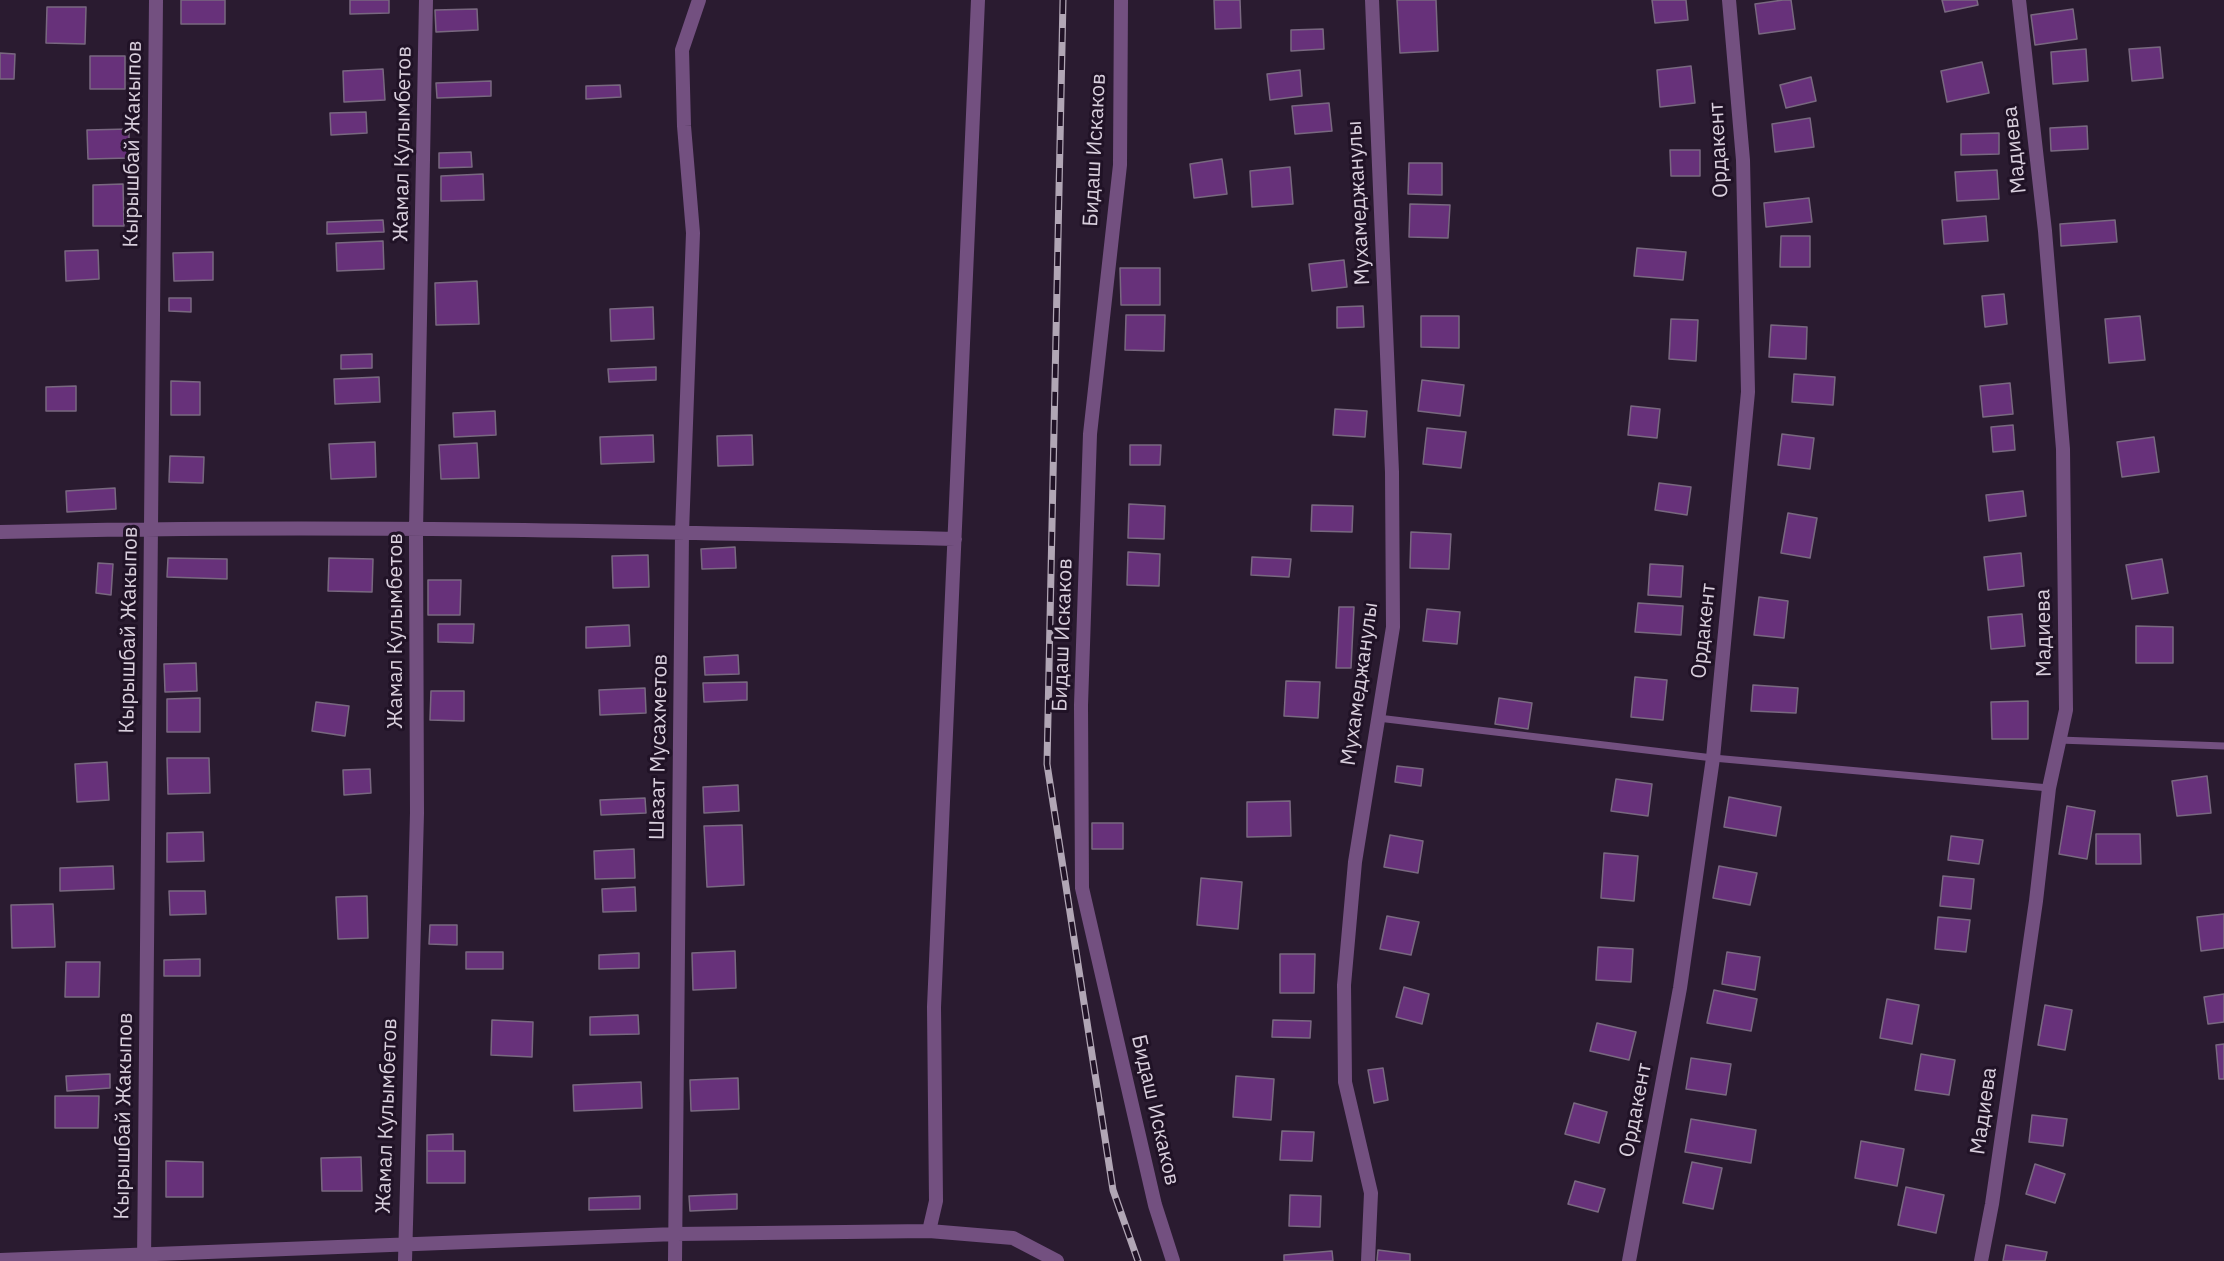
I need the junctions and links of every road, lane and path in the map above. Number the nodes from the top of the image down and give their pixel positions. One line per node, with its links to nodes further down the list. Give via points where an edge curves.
1 (156, 0): 9 (street, Кырышбай Жакыпов)
2 (426, 0): 10 (street, Жамал Кулымбетов)
3 (699, 0): 12 (street, Шазат Мусахметов, via 682,50 693,233)
4 (978, 0): 13 (street)
5 (1121, 0): 27 (street, Бидаш Искаков, via 1120,165 1090,434 1081,705 1083,888 1155,1205)
6 (1372, 0): 14 (street, Мухамеджанулы, via 1392,484 1393,627)
7 (1729, 0): 17 (street, Ордакент, via 1743,160 1748,392)
8 (2019, 0): 15 (street, Мадиева, via 2045,231 2063,449 2066,710)
9 (151, 528): 10 (street); 11 (street); 22 (street, Кырышбай Жакыпов)
10 (416, 530): 12 (street); 21 (street, Жамал Кулымбетов, via 417,813)
11 (0, 532)
12 (682, 532): 13 (street); 20 (street, Шазат Мусахметов)
13 (955, 539): 19 (street, via 934,1007 936,1201)
14 (1378, 718): 17 (lane); 28 (street, Мухамеджанулы, via 1355,862 1344,985 1345,1082 1371,1193)
15 (2058, 740): 16 (lane); 18 (street, Мадиева)
16 (2224, 746)
17 (1713, 758): 18 (lane); 29 (street, Ордакент, via 1680,988)
18 (2049, 788): 30 (street, Мадиева)
19 (929, 1231): 20 (street); 26 (street, via 1013,1238)
20 (676, 1234): 21 (street); 25 (street, Шазат Мусахметов)
21 (405, 1244): 22 (street); 24 (street, Жамал Кулымбетов)
22 (144, 1258): 23 (street)
23 (0, 1260)
24 (405, 1261)
25 (675, 1261)
26 (1057, 1261)
27 (1173, 1261)
28 (1368, 1261)
29 (1629, 1261)
30 (1982, 1261)

